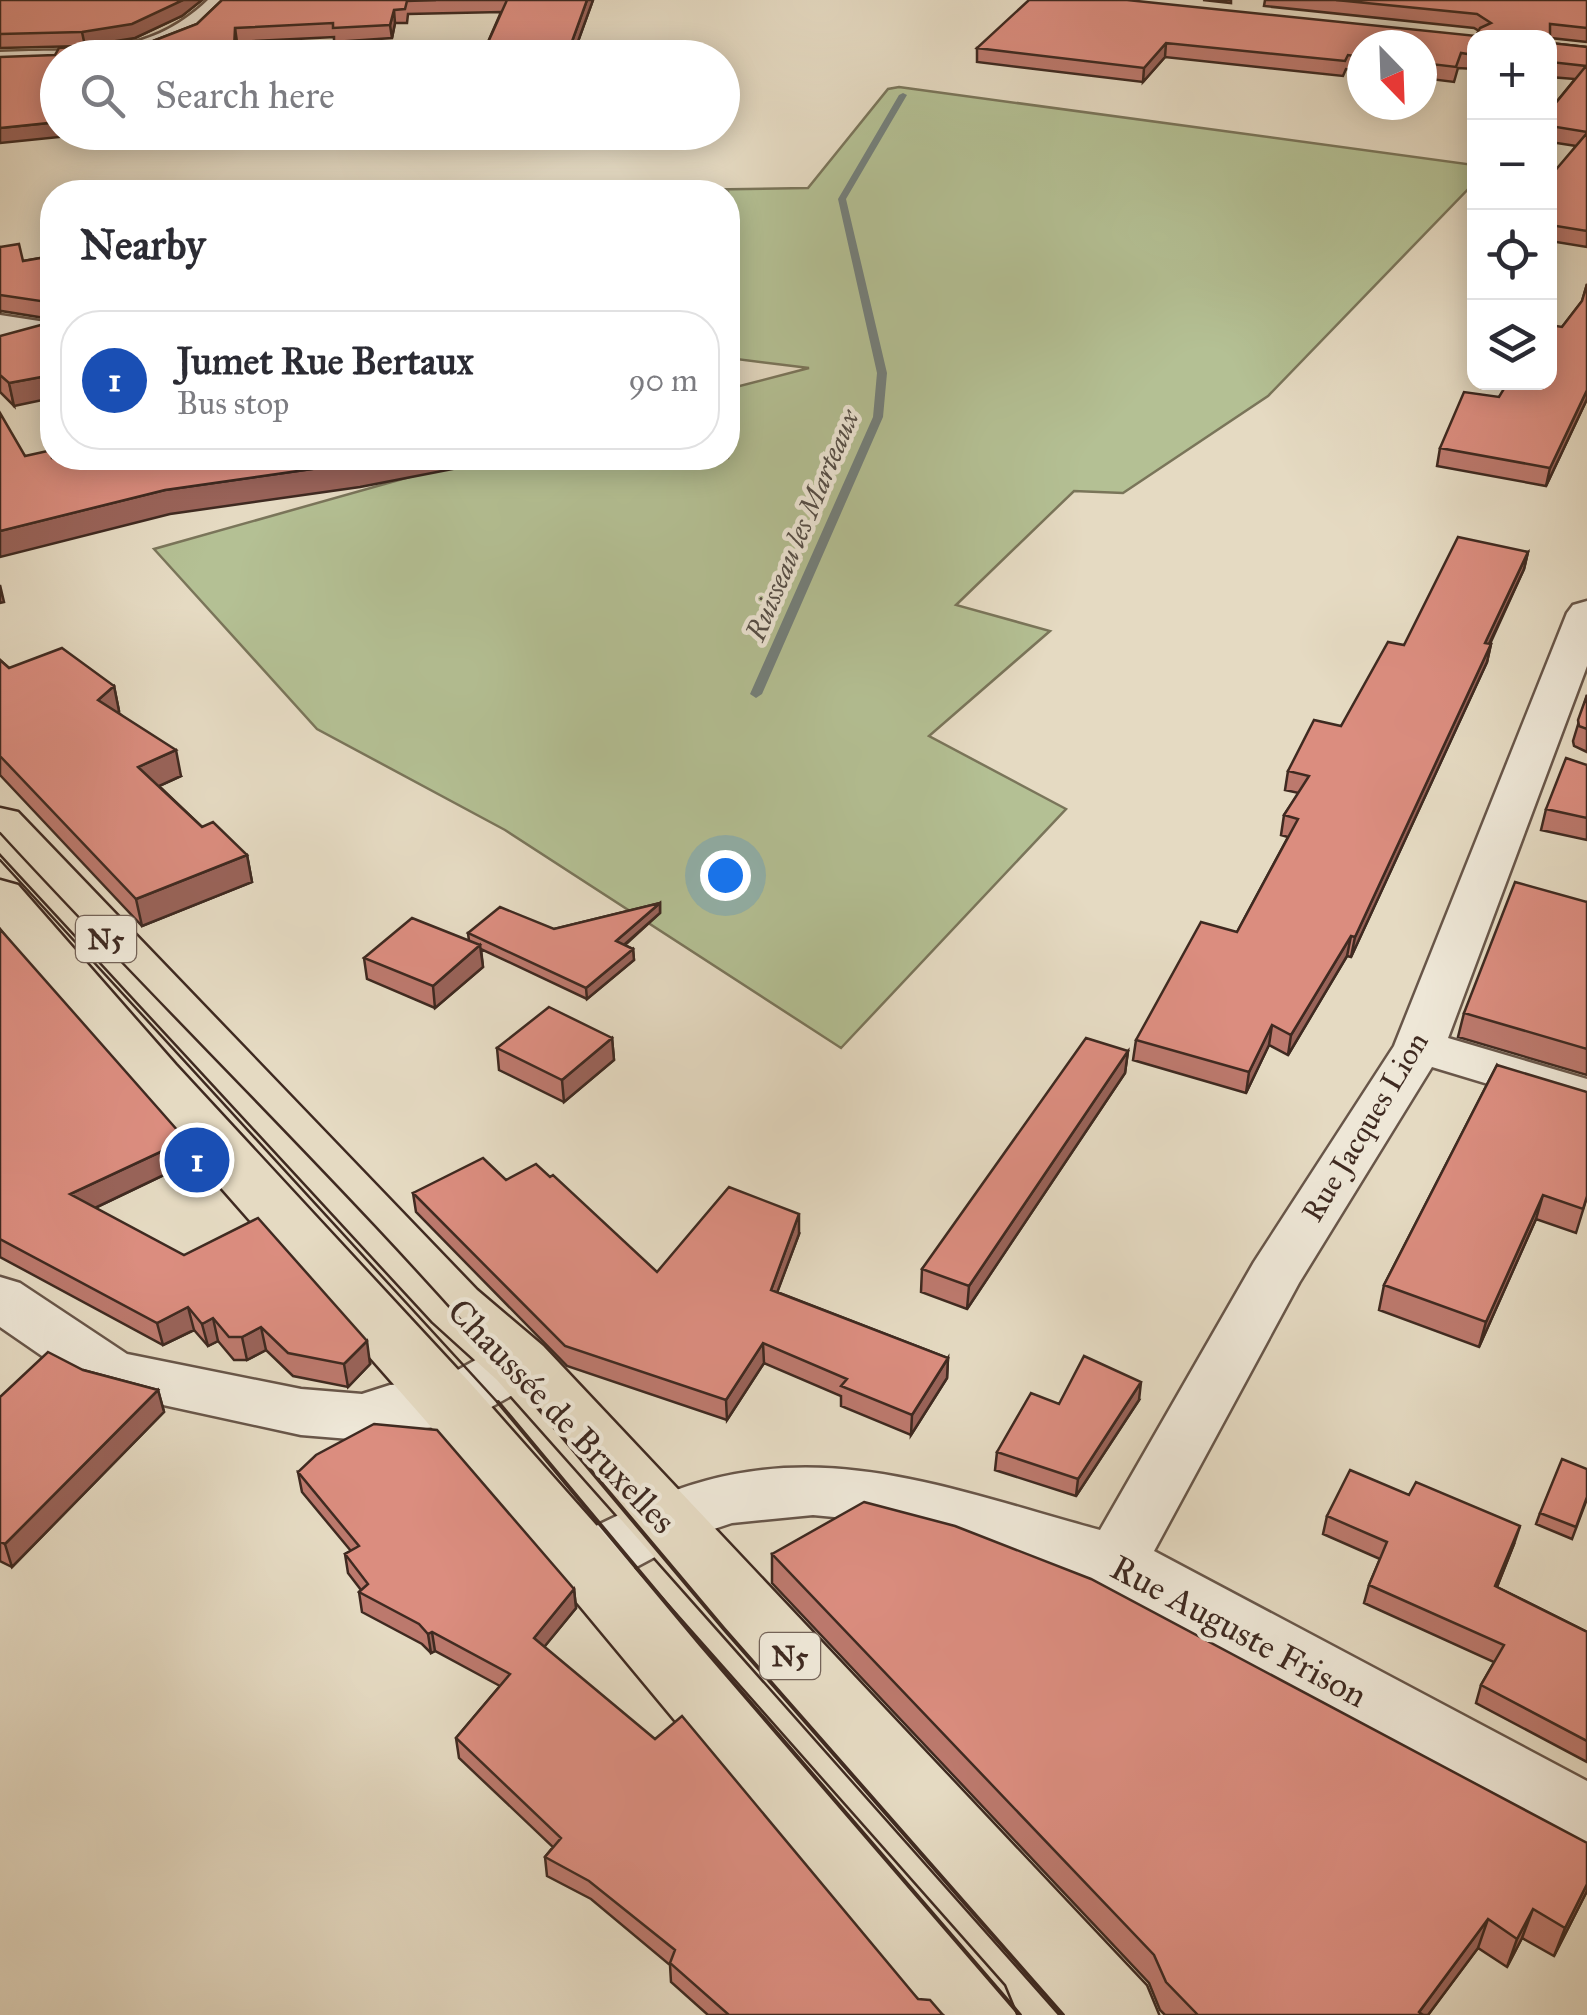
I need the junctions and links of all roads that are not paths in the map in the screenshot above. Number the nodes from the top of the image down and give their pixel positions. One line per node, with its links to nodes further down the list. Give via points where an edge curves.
1 (222, 0): 2 (street)
2 (168, 40)
3 (40, 57): 4 (street)
4 (0, 60)
5 (0, 325): 6 (street)
6 (40, 330)
7 (1587, 613): 10 (street, Rue Jacques Lion, via 1551,757)
8 (0, 823): 13 (main road, Chaussée de Bruxelles / N5, via 456,1306)
9 (0, 896): 14 (main road, N5)
10 (1418, 1046): 11 (street); 17 (street, Rue Jacques Lion, via 1274,1276)
11 (1587, 1097)
12 (0, 1298): 14 (street, via 112,1373 301,1412 362,1416)
13 (520, 1363): 14 (street); 15 (main road, Chaussée de Bruxelles / N5)
14 (448, 1402): 16 (main road, N5)
15 (664, 1522): 16 (street, Rue Auguste Frison); 17 (street, Rue Auguste Frison, via 731,1498 813,1490 887,1496); 20 (main road, Chaussée de Bruxelles / N5)
16 (587, 1562): 19 (main road, N5)
17 (1116, 1562): 18 (street, Rue Auguste Frison)
18 (1587, 1817)
19 (974, 2015)
20 (1116, 2015)

